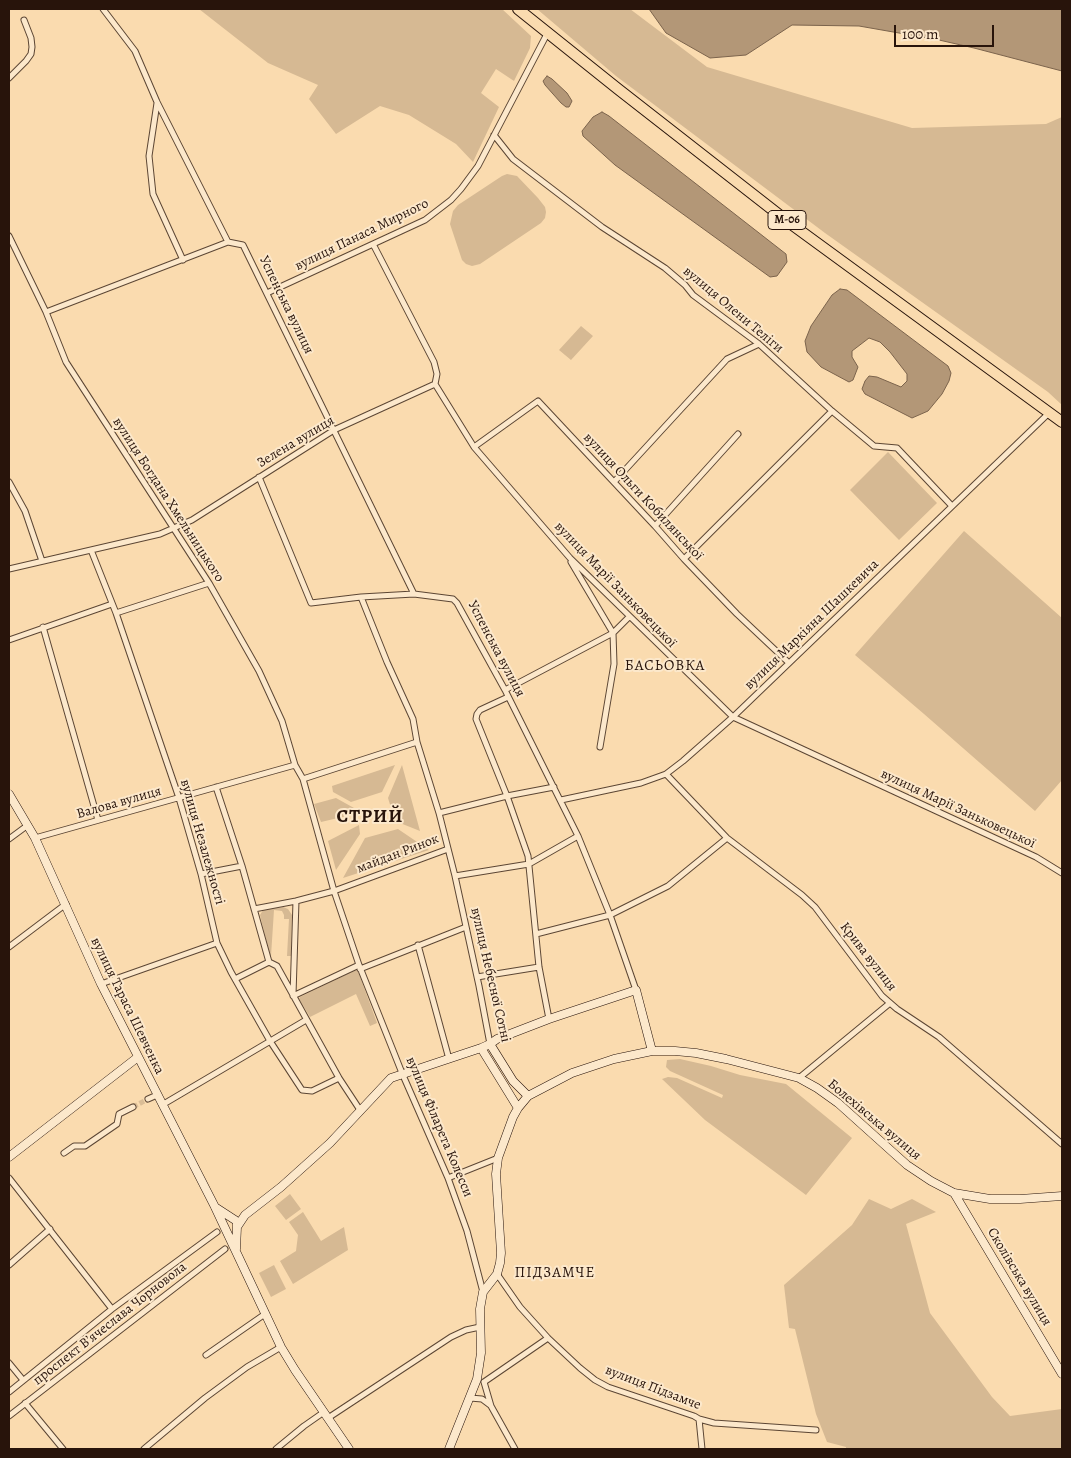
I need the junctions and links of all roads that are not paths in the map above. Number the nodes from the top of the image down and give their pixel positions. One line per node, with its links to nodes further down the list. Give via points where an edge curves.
1 (104, 9): 6 (street, via 135,51)
2 (518, 9): 4 (highway, М-06)
3 (24, 20): 5 (street, via 31,38 31,54)
4 (548, 32): 7 (street, вулиця Панаса Мирного); 18 (highway, М-06, via 787,221)
5 (9, 78)
6 (157, 102): 9 (street); 12 (street, via 149,156 153,194)
7 (494, 135): 11 (street, вулиця Панаса Мирного, via 478,166 451,200 425,220); 15 (street, вулиця Олени Теліги, via 513,160 602,227 665,268 693,295)
8 (9, 236): 10 (street, вулиця Богдана Хмельницького)
9 (228, 242): 12 (street); 13 (street, Успенська вулиця, via 243,245)
10 (10, 243): 14 (street, вулиця Богдана Хмельницького)
11 (373, 244): 13 (street, вулиця Панаса Мирного); 16 (street, via 434,362)
12 (183, 260): 14 (street)
13 (267, 293): 20 (street, Успенська вулиця)
14 (46, 312): 28 (street, вулиця Богдана Хмельницького, via 66,362)
15 (759, 344): 17 (street, вулиця Олени Теліги); 25 (street, via 727,359)
16 (435, 384): 20 (street, Зелена вулиця); 22 (street, вулиця Марії Заньковецької)
17 (832, 411): 26 (street, вулиця Олени Теліги, via 874,446 896,448); 31 (street)
18 (1049, 412): 19 (highway, М-06); 26 (street, вулиця Маркіяна Шашкевича)
19 (1062, 422)
20 (334, 430): 23 (street, Зелена вулиця); 35 (street, Успенська вулиця)
21 (738, 434): 27 (street)
22 (474, 446): 25 (street, вулиця Ольги Кобилянської, via 538,401); 30 (street, вулиця Марії Заньковецької)
23 (259, 477): 28 (street, Зелена вулиця, via 192,520); 36 (street, via 311,603)
24 (9, 482): 32 (street, via 25,511)
25 (614, 482): 27 (street, вулиця Ольги Кобилянської)
26 (952, 505): 43 (street, вулиця Маркіяна Шашкевича)
27 (655, 526): 31 (street, вулиця Ольги Кобилянської)
28 (173, 528): 29 (street, Зелена вулиця); 34 (street, вулиця Богдана Хмельницького)
29 (91, 550): 32 (street, Зелена вулиця); 37 (street, вулиця Незалежності)
30 (565, 553): 39 (street, вулиця Марії Заньковецької); 41 (street)
31 (684, 558): 43 (street, вулиця Ольги Кобилянської)
32 (42, 561): 33 (street, Зелена вулиця)
33 (9, 569)
34 (209, 582): 38 (street); 49 (street, вулиця Богдана Хмельницького, via 282,721)
35 (414, 594): 36 (street); 44 (street, Успенська вулиця, via 453,599 458,603)
36 (361, 597): 47 (street, майдан Ринок, via 413,719)
37 (112, 604): 38 (street, вулиця Незалежності); 40 (street)
38 (116, 613): 56 (street, вулиця Незалежності)
39 (629, 617): 41 (street); 46 (street, вулиця Марії Заньковецької)
40 (42, 627): 42 (street); 59 (street)
41 (613, 633): 44 (street); 48 (street, via 614,664)
42 (9, 640)
43 (788, 663): 46 (street, вулиця Маркіяна Шашкевича)
44 (505, 690): 45 (street, Успенська вулиця)
45 (508, 697): 53 (street, Успенська вулиця); 55 (street, via 480,710 476,719)
46 (733, 717): 50 (street, вулиця Маркіяна Шашкевича); 68 (street, вулиця Марії Заньковецької, via 997,838)
47 (417, 742): 51 (street); 58 (street, майдан Ринок)
48 (600, 747)
49 (295, 766): 51 (street, вулиця Богдана Хмельницького); 52 (street, Валова вулиця)
50 (666, 774): 57 (street, вулиця Маркіяна Шашкевича, via 641,783); 63 (street, Крива вулиця)
51 (303, 779): 71 (street)
52 (216, 787): 56 (street, Валова вулиця); 67 (street)
53 (554, 787): 55 (street); 57 (street, Успенська вулиця)
54 (9, 794): 60 (main road, вулиця Тараса Шевченка)
55 (507, 796): 58 (street); 66 (street)
56 (179, 798): 59 (street, Валова вулиця); 69 (street, вулиця Незалежності)
57 (561, 800): 61 (street, Успенська вулиця)
58 (439, 813): 65 (street, майдан Ринок)
59 (98, 820): 62 (street, Валова вулиця)
60 (28, 825): 62 (main road, вулиця Тараса Шевченка); 64 (street)
61 (578, 836): 66 (street); 75 (street, Успенська вулиця)
62 (35, 838): 73 (main road, вулиця Тараса Шевченка)
63 (727, 838): 75 (street, via 668,886); 89 (street, Крива вулиця, via 815,907)
64 (9, 839)
65 (448, 849): 70 (street, вулиця Небесної Сотні); 71 (street, майдан Ринок)
66 (528, 864): 70 (street); 77 (street)
67 (242, 866): 69 (street); 74 (street)
68 (1062, 873)
69 (201, 874): 78 (street, вулиця Незалежності)
70 (455, 876): 76 (street, вулиця Небесної Сотні)
71 (334, 890): 72 (street, майдан Ринок); 83 (street, вулиця Філарета Колесси)
72 (296, 901): 74 (street, майдан Ринок); 88 (street)
73 (66, 904): 80 (street); 86 (main road, вулиця Тараса Шевченка)
74 (254, 908): 81 (street)
75 (610, 915): 77 (street); 87 (street, Успенська вулиця)
76 (466, 927): 79 (street); 84 (street, вулиця Небесної Сотні)
77 (536, 934): 82 (street)
78 (217, 943): 85 (street, вулиця Незалежності); 86 (street)
79 (418, 945): 83 (street); 97 (street)
80 (9, 947)
81 (269, 962): 85 (street); 88 (street, via 277,966)
82 (539, 966): 84 (street); 90 (street)
83 (360, 967): 88 (street); 98 (street, вулиця Філарета Колесси)
84 (478, 977): 93 (street, вулиця Небесної Сотні)
85 (235, 979): 92 (street, вулиця Незалежності)
86 (101, 984): 96 (main road, вулиця Тараса Шевченка)
87 (636, 990): 90 (main road); 95 (main road, Успенська вулиця)
88 (293, 996): 91 (street)
89 (890, 1003): 100 (street); 108 (street, Крива вулиця, via 939,1037)
90 (550, 1019): 93 (main road)
91 (306, 1020): 92 (street); 99 (street)
92 (270, 1042): 99 (street, вулиця Незалежності, via 302,1090 312,1091); 104 (street)
93 (490, 1044): 94 (main road); 102 (main road, вулиця Небесної Сотні, via 513,1081)
94 (481, 1048): 97 (main road); 106 (main road, вулиця Небесної Сотні)
95 (652, 1052): 100 (main road, Болехівська вулиця, via 696,1053); 102 (main road, Болехівська вулиця, via 588,1067)
96 (138, 1058): 101 (main road, вулиця Тараса Шевченка); 110 (main road)
97 (449, 1059): 98 (main road)
98 (402, 1073): 107 (main road, via 392,1078); 113 (street, вулиця Філарета Колесси)
99 (340, 1078): 107 (street)
100 (799, 1078): 114 (main road, Болехівська вулиця, via 838,1103 907,1165)
101 (157, 1095): 103 (street); 104 (main road, вулиця Тараса Шевченка)
102 (528, 1096): 106 (main road)
103 (148, 1099)
104 (162, 1104): 116 (main road, вулиця Тараса Шевченка)
105 (132, 1107): 109 (street, via 119,1114 117,1124 85,1146 74,1146)
106 (518, 1108): 111 (main road)
107 (360, 1110): 117 (main road, via 330,1143)
108 (1062, 1144)
109 (64, 1152)
110 (9, 1156)
111 (498, 1158): 113 (street); 126 (main road, via 496,1181 501,1253)
112 (9, 1178): 121 (street)
113 (448, 1178): 127 (street, вулиця Філарета Колесси, via 468,1231)
114 (954, 1193): 115 (main road, Болехівська вулиця, via 990,1199); 135 (main road, Сколівська вулиця)
115 (1062, 1196)
116 (215, 1207): 118 (main road); 120 (main road, вулиця Тараса Шевченка)
117 (245, 1215): 118 (main road); 119 (main road)
118 (233, 1219): 119 (main road); 120 (main road, via 226,1221)
119 (238, 1227): 120 (main road, via 232,1232); 124 (main road)
120 (225, 1228): 124 (main road, вулиця Тараса Шевченка)
121 (50, 1229): 125 (street); 128 (street)
122 (217, 1232): 128 (street, проспект Вʼячеслава Чорновола)
123 (225, 1249): 140 (street, проспект Вʼячеслава Чорновола)
124 (236, 1251): 129 (main road, вулиця Тараса Шевченка)
125 (9, 1265)
126 (497, 1274): 127 (main road); 131 (street, вулиця Підзамче, via 520,1307)
127 (483, 1292): 130 (main road, вулиця Філарета Колесси)
128 (112, 1309): 136 (street, проспект Вʼячеслава Чорновола)
129 (265, 1314): 132 (main road, вулиця Тараса Шевченка); 133 (street)
130 (480, 1327): 137 (main road, вулиця Філарета Колесси); 142 (street, via 451,1337)
131 (548, 1338): 137 (street); 144 (street, вулиця Підзамче, via 580,1368 608,1387)
132 (281, 1347): 142 (main road, вулиця Тараса Шевченка); 147 (street, via 212,1393)
133 (206, 1355)
134 (9, 1363): 136 (street)
135 (1062, 1374)
136 (23, 1380): 138 (street, проспект Вʼячеслава Чорновола)
137 (481, 1381): 139 (main road, вулиця Філарета Колесси); 141 (street, вулиця Філарета Колесси)
138 (9, 1392)
139 (470, 1398): 141 (street, via 482,1399); 150 (main road, вулиця Філарета Колесси)
140 (25, 1403): 143 (street, проспект Вʼячеслава Чорновола); 146 (street)
141 (491, 1406): 151 (street, вулиця Філарета Колесси)
142 (326, 1415): 148 (street, via 304,1426); 149 (main road, вулиця Тараса Шевченка)
143 (9, 1416)
144 (699, 1419): 145 (street, вулиця Підзамче, via 714,1423); 152 (street)
145 (816, 1430)
146 (63, 1449)
147 (144, 1449)
148 (276, 1449)
149 (349, 1449)
150 (449, 1449)
151 (516, 1449)
152 (702, 1449)

